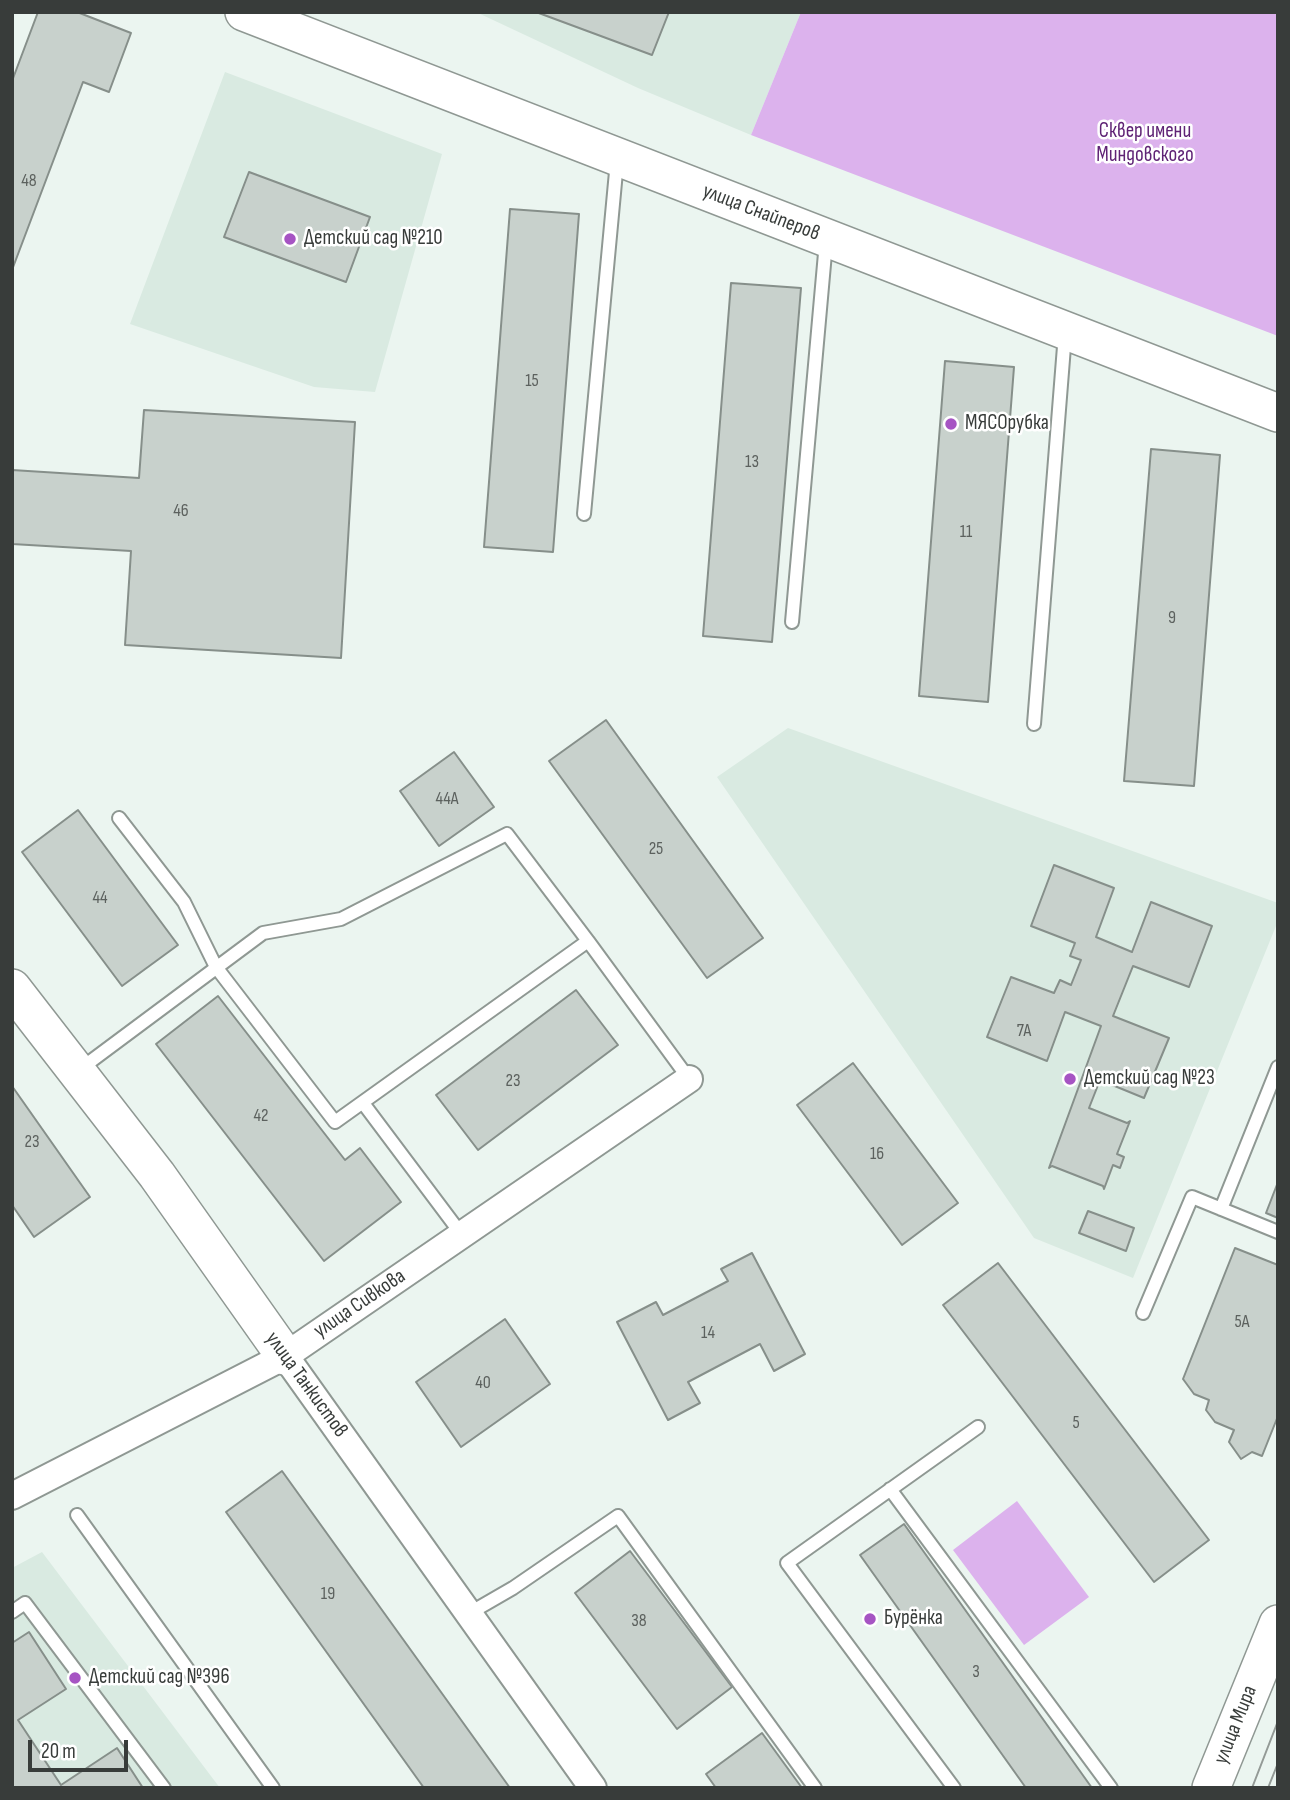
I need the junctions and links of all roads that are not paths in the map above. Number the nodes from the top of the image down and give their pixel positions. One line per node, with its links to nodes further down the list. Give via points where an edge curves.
1 (244, 12): 2 (street, улица Снайперов)
2 (618, 157): 3 (street, улица Снайперов); 6 (lane)
3 (826, 238): 4 (street, улица Снайперов); 7 (lane)
4 (1065, 331): 5 (street, улица Снайперов); 8 (lane)
5 (1278, 413)
6 (584, 514)
7 (792, 622)
8 (1034, 724)
9 (119, 818): 11 (lane, via 184,902)
10 (588, 941): 11 (lane, via 507,834 341,919 263,933); 15 (lane); 16 (lane)
11 (216, 967): 14 (lane); 16 (lane, via 335,1122)
12 (12, 988): 14 (street, улица Танкистов)
13 (1278, 1067): 17 (lane)
14 (76, 1072): 21 (street, улица Танкистов, via 157,1175)
15 (688, 1079): 19 (street, улица Сивкова)
16 (363, 1103): 19 (lane)
17 (1221, 1209): 18 (lane); 20 (lane, via 1192,1197)
18 (1278, 1232)
19 (462, 1235): 21 (street, улица Сивкова)
20 (1143, 1313)
21 (285, 1356): 24 (street, улица Сивкова); 27 (street, улица Танкистов)
22 (978, 1427): 23 (lane)
23 (890, 1489): 33 (lane, via 787,1563); 34 (lane)
24 (12, 1496)
25 (77, 1515): 30 (lane)
26 (12, 1612): 29 (lane, via 25,1603)
27 (467, 1615): 31 (street, улица Танкистов); 32 (lane, via 618,1517)
28 (1278, 1624): 35 (street, улица Мира)
29 (164, 1788)
30 (273, 1788)
31 (593, 1788)
32 (815, 1788)
33 (954, 1788)
34 (1111, 1788)
35 (1211, 1788)

